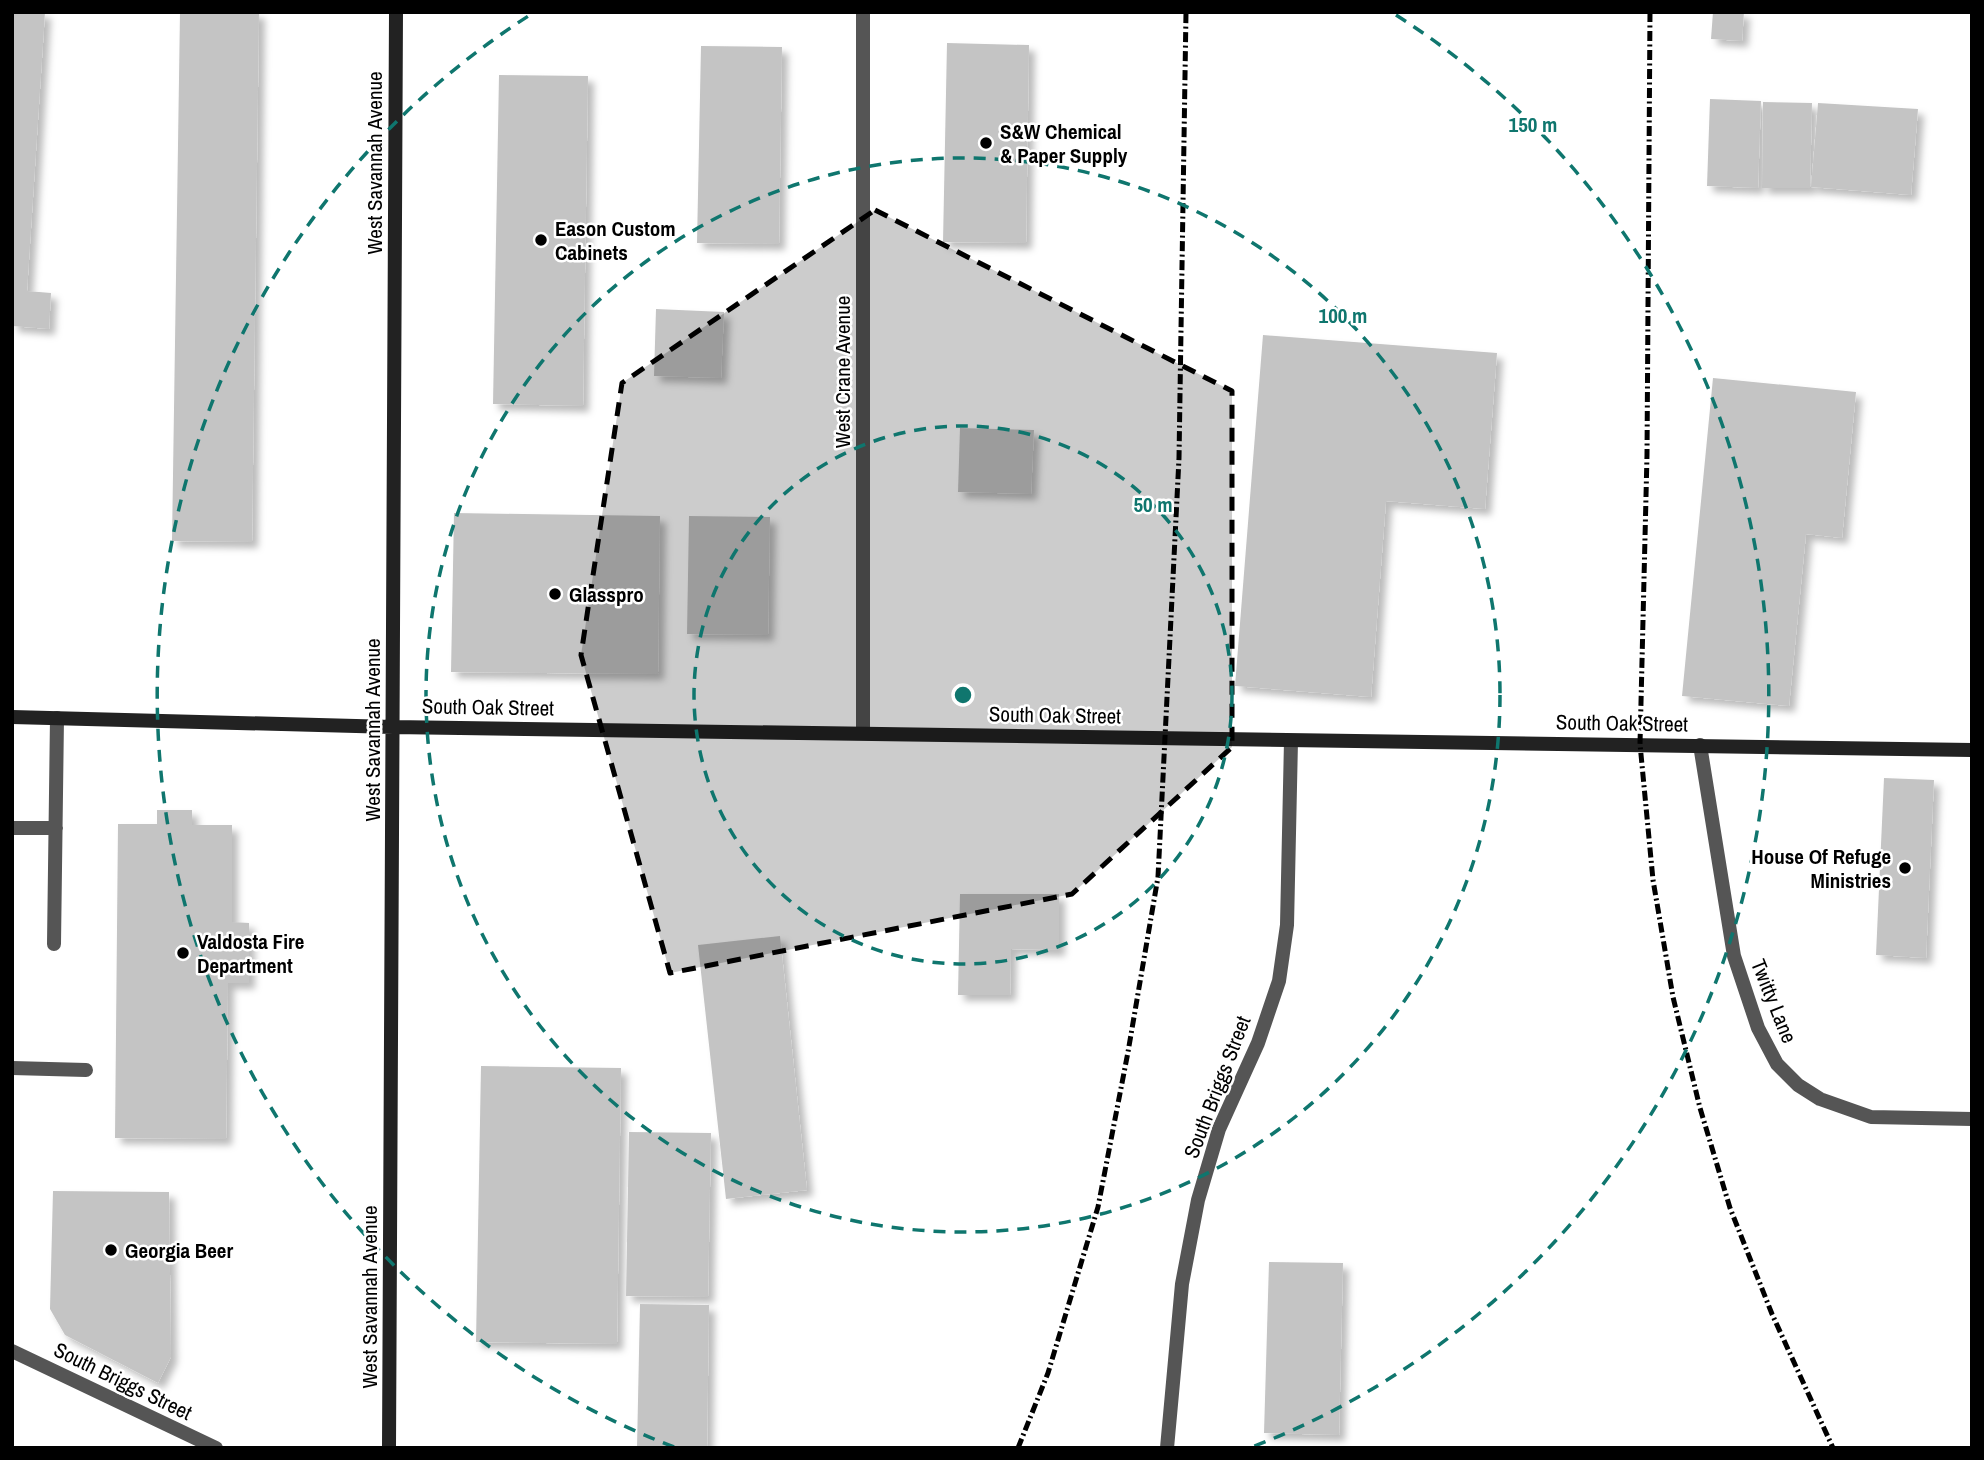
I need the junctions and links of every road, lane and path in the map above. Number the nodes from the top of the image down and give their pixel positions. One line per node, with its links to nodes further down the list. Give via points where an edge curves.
1 (396, 12): 5 (main road, West Savannah Avenue)
2 (863, 12): 6 (street, West Crane Avenue)
3 (12, 717): 4 (main road, South Oak Street)
4 (57, 718): 5 (main road, South Oak Street); 11 (street)
5 (393, 727): 6 (main road, South Oak Street); 18 (main road, West Savannah Avenue)
6 (863, 732): 7 (main road, South Oak Street)
7 (1291, 741): 8 (main road, South Oak Street); 19 (street, South Briggs Street, via 1287,925 1279,981 1258,1043 1219,1129 1198,1200 1182,1284)
8 (1700, 745): 9 (main road, South Oak Street); 15 (street, Twitty Lane, via 1734,956 1758,1028 1777,1064 1820,1099 1871,1116)
9 (1972, 750)
10 (12, 828): 11 (street)
11 (55, 828): 12 (street)
12 (54, 944)
13 (12, 1068): 14 (street)
14 (86, 1070)
15 (1972, 1119)
16 (12, 1351): 17 (street, South Briggs Street)
17 (216, 1448)
18 (389, 1448)
19 (1167, 1448)

